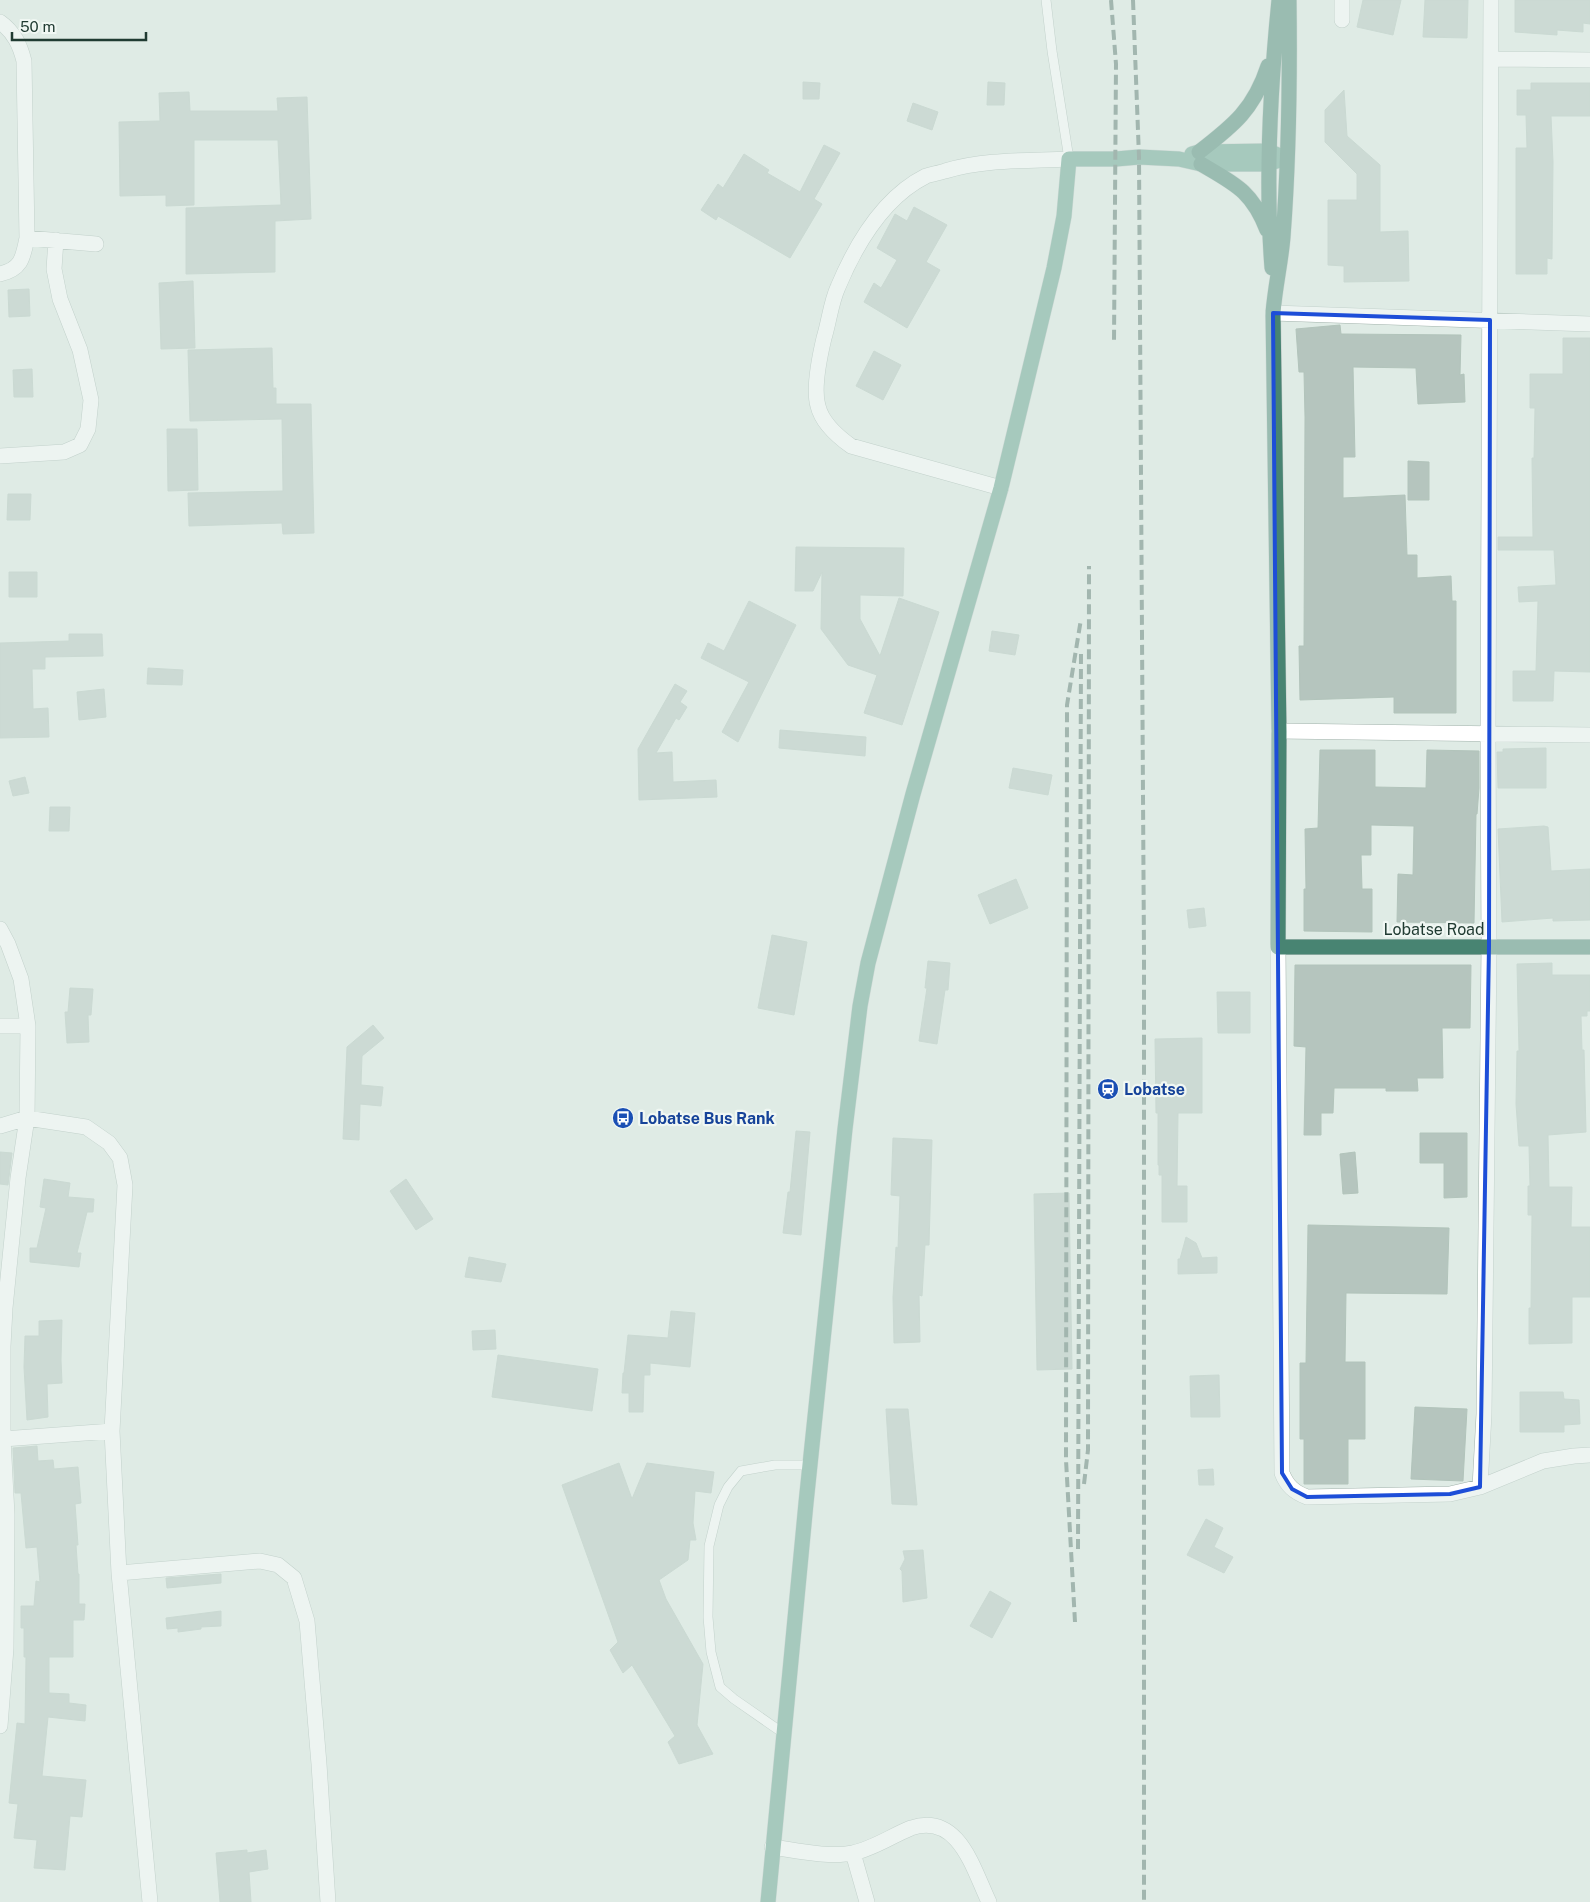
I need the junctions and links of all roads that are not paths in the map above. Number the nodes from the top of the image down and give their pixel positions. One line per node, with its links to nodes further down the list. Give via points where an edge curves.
1 (1046, 0): 14 (lane)
2 (1279, 0): 8 (highway)
3 (1289, 0): 13 (highway)
4 (1342, 0): 6 (street)
5 (1491, 0): 9 (street)
6 (1342, 20)
7 (0, 22): 16 (street, via 20,44 24,61)
8 (1274, 49): 11 (highway, via 1252,102 1238,121); 12 (highway)
9 (1492, 59): 10 (street); 22 (street)
10 (1590, 60)
11 (1200, 158): 12 (main road); 14 (main road); 15 (highway, via 1244,190 1263,218)
12 (1268, 158): 13 (main road); 15 (highway)
13 (1286, 158): 20 (highway, via 1283,238)
14 (1069, 159): 25 (main road, via 1064,216 1054,268); 25 (street, via 962,166 927,176 895,197 869,230 837,288 819,361 818,406 836,436 851,446)
15 (1270, 236): 20 (highway)
16 (27, 238): 17 (street); 19 (street, via 22,258 12,271)
17 (56, 240): 18 (street); 24 (street, via 54,269 60,298 80,350 92,400 88,429 80,445 64,452)
18 (96, 244)
19 (0, 274)
20 (1274, 292): 21 (highway)
21 (1273, 313): 22 (street); 26 (highway)
22 (1490, 320): 23 (street); 27 (street)
23 (1590, 324)
24 (0, 456)
25 (1000, 488): 40 (main road, via 909,811 863,989)
26 (1278, 731): 27 (street); 31 (highway)
27 (1488, 735): 28 (street); 30 (street)
28 (1590, 735)
29 (0, 929): 34 (street, via 22,979)
30 (1489, 946): 31 (highway, Lobatse Road); 32 (highway, Lobatse Road); 41 (street, via 1484,1414)
31 (1278, 947): 41 (street, via 1282,1473 1292,1489 1308,1497 1450,1494)
32 (1590, 947)
33 (0, 1026): 34 (street)
34 (28, 1026): 35 (street)
35 (27, 1118): 36 (street); 37 (street, via 86,1127 109,1143 120,1158 125,1185); 38 (street, via 5,1308)
36 (0, 1126)
37 (112, 1431): 38 (street); 42 (street)
38 (3, 1439): 43 (street, via 7,1515 6,1648)
39 (1590, 1455): 41 (street, via 1543,1461)
40 (810, 1465): 44 (main road); 44 (lane, via 775,1465 741,1471 728,1486 719,1505 709,1546 708,1617 711,1652 720,1687)
41 (1480, 1487)
42 (119, 1572): 47 (street); 48 (street, via 260,1561 278,1565 294,1578 307,1621)
43 (0, 1726)
44 (783, 1733): 45 (main road)
45 (772, 1847): 46 (street, via 843,1855); 49 (main road)
46 (853, 1853): 50 (street); 51 (street, via 911,1828 936,1825 956,1837)
47 (150, 1902)
48 (328, 1902)
49 (768, 1902)
50 (867, 1902)
51 (989, 1902)

